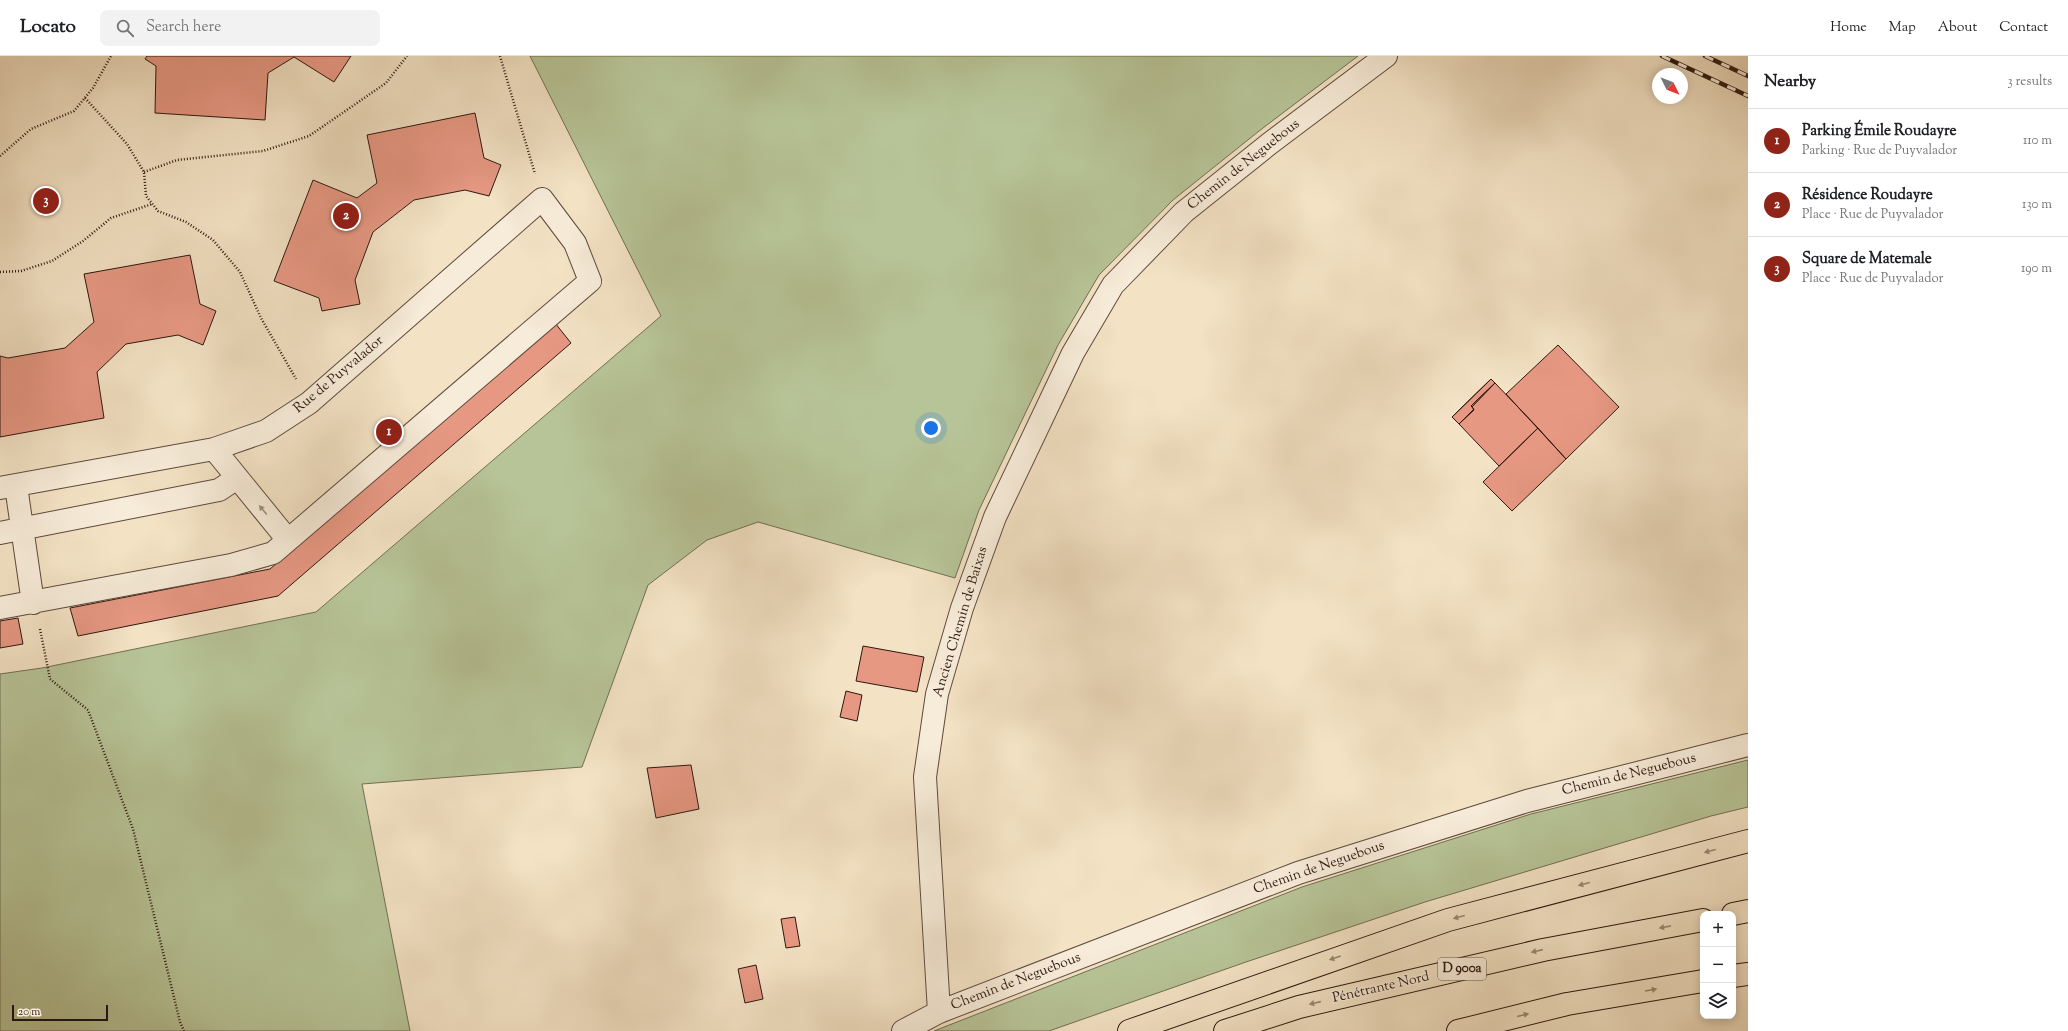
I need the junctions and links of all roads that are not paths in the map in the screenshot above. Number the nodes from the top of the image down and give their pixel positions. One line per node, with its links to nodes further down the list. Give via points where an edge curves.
1 (1386, 56): 2 (street, Chemin de Neguebous, via 1184,212)
2 (1113, 285): 19 (street, Ancien Chemin de Baixas, via 1073,353 995,517 962,608 937,694 925,778)
3 (214, 448): 4 (street); 5 (street, Rue de Puyvalador); 8 (street, Rue de Puyvalador, via 266,431 309,403 542,199 576,243 590,281)
4 (237, 478): 6 (street, via 219,490); 8 (street, one-way to 4)
5 (8, 487): 6 (street)
6 (21, 529): 7 (street); 9 (street)
7 (0, 533)
8 (288, 540): 9 (street, via 273,553 231,565)
9 (33, 603): 10 (street)
10 (0, 608)
11 (1748, 745): 19 (street, Chemin de Neguebous, via 1527,801 1298,873)
12 (1748, 841): 21 (highway, one-way to 21, via 1448,920)
13 (1748, 911): 14 (highway)
14 (1736, 913)
15 (1700, 921): 22 (highway, Pénétrante Nord / D 900a, one-way to 22, via 1543,950 1299,1007)
16 (1748, 974): 17 (highway)
17 (1736, 976)
18 (1700, 982): 23 (highway, one-way to 18, via 1567,1004)
19 (939, 1012): 20 (street, Chemin de Neguebous)
20 (903, 1031)
21 (1129, 1031)
22 (1225, 1031)
23 (1458, 1031)

